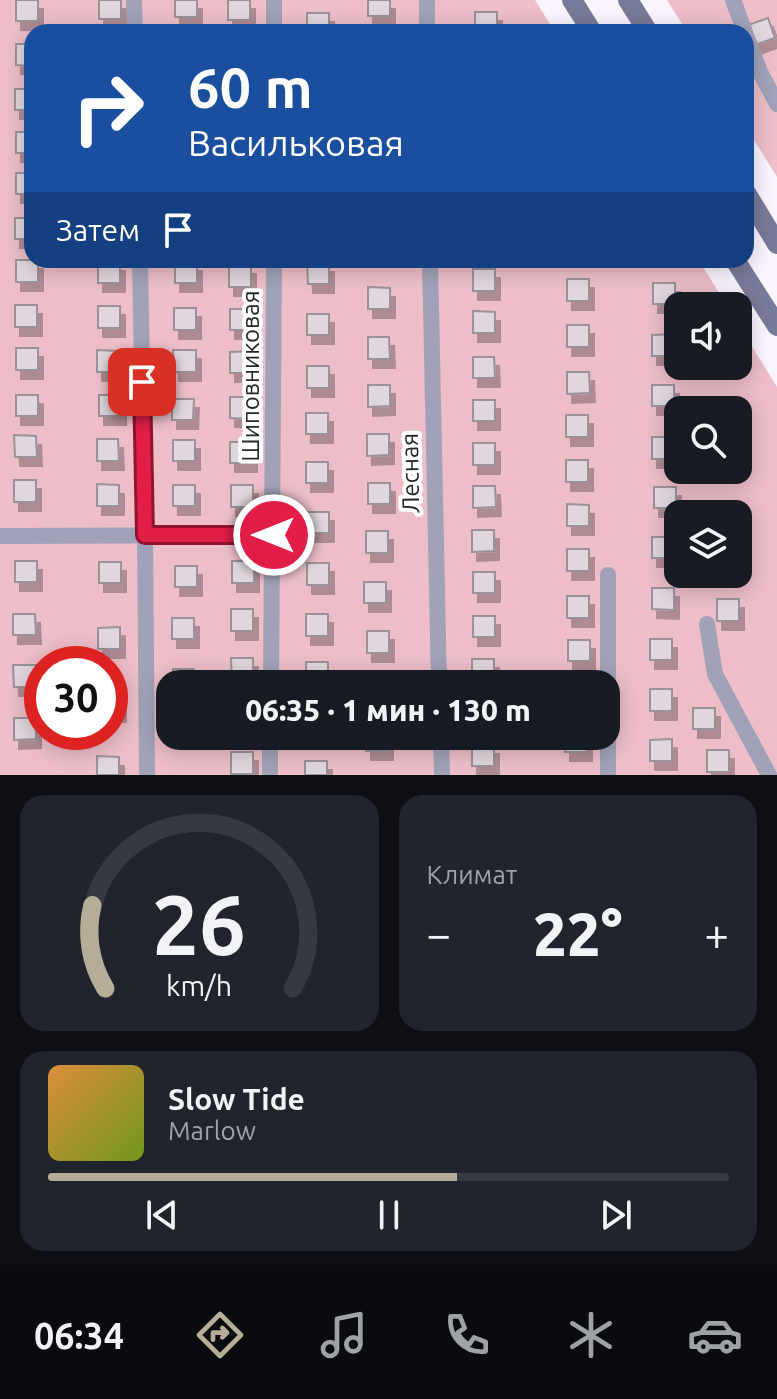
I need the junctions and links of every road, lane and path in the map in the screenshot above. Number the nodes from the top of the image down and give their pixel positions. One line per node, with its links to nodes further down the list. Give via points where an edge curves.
1 (134, 0): 7 (street)
2 (274, 0): 8 (street)
3 (427, 0): 9 (street)
4 (572, 0): 10 (main road)
5 (628, 0): 11 (main road)
6 (733, 0): 12 (street)
7 (135, 24)
8 (274, 24)
9 (427, 24)
10 (587, 24)
11 (643, 24)
12 (741, 24)
13 (754, 57): 14 (street)
14 (777, 104)
15 (754, 206): 16 (main road)
16 (777, 244)
17 (140, 268): 22 (street)
18 (274, 268): 23 (street, Шиповниковая)
19 (430, 268): 28 (street, Лесная)
20 (740, 268): 21 (main road)
21 (777, 326)
22 (145, 535): 23 (street); 24 (street); 31 (street)
23 (274, 535): 27 (street, Шиповниковая)
24 (0, 536)
25 (608, 575): 34 (street)
26 (707, 624): 35 (street, via 715,674)
27 (271, 670)
28 (439, 670)
29 (270, 750): 32 (street)
30 (441, 750): 33 (street)
31 (147, 775)
32 (270, 775)
33 (442, 775)
34 (608, 775)
35 (769, 775)

